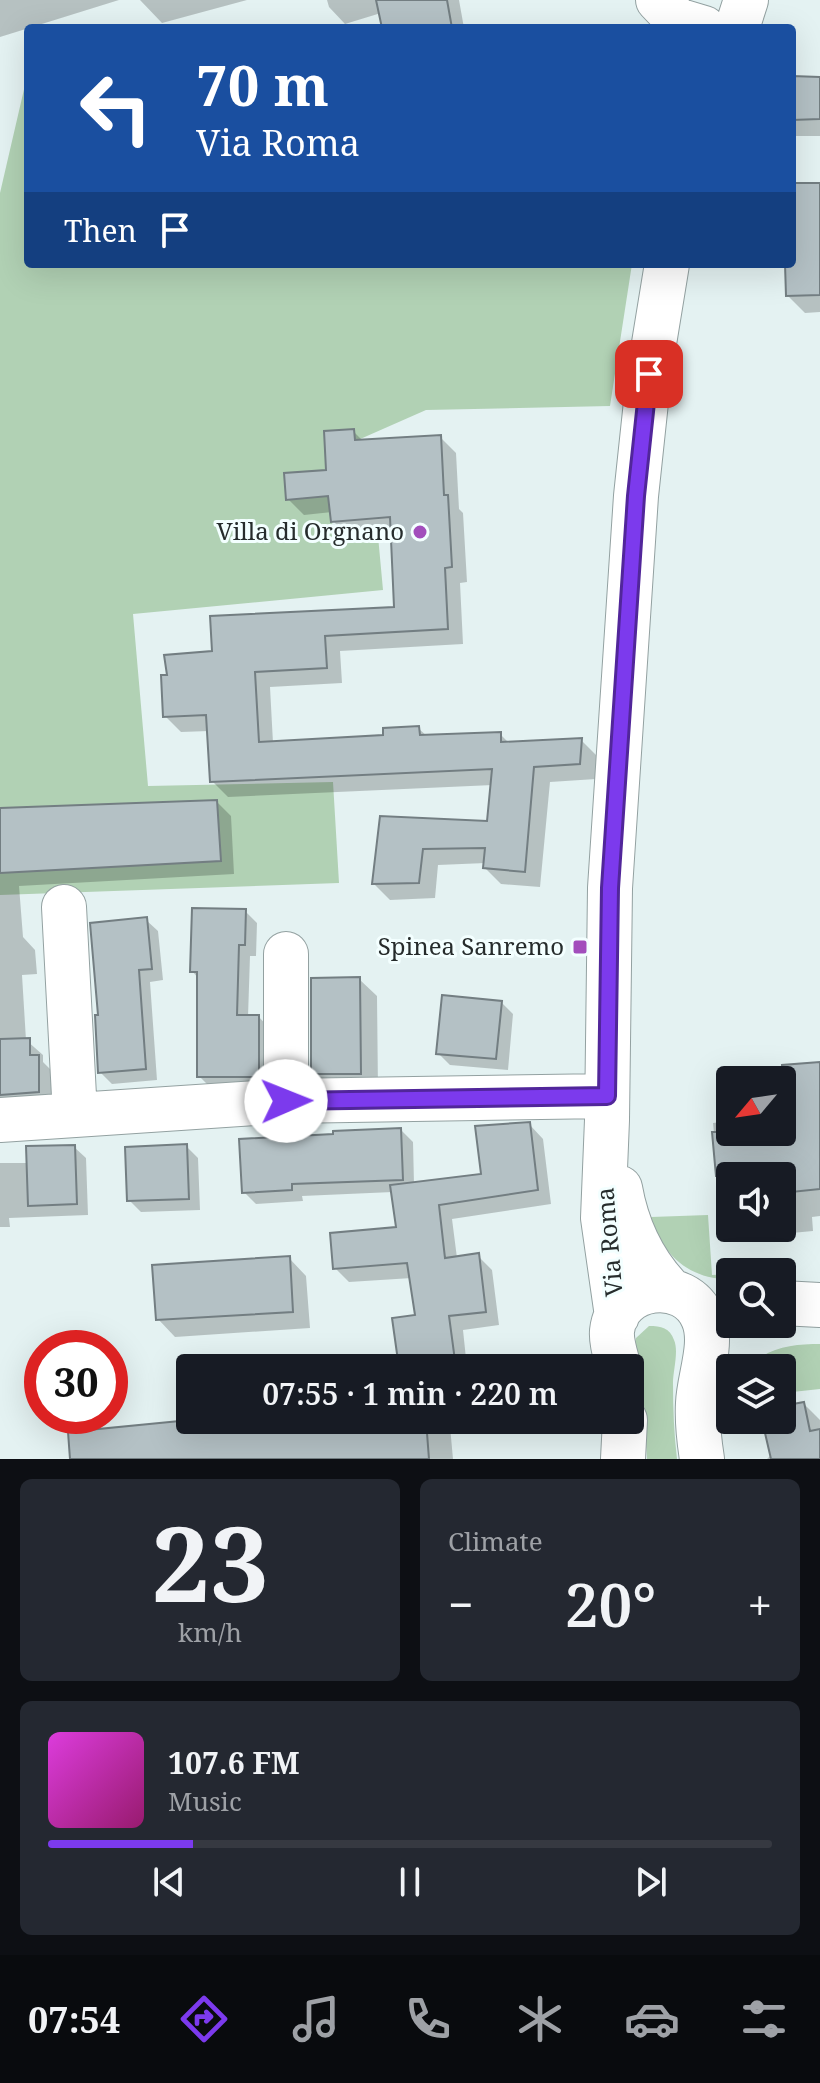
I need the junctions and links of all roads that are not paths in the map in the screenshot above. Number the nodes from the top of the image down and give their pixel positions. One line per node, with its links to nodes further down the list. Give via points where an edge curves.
1 (746, 0): 2 (street)
2 (738, 24)
3 (666, 268): 7 (street, Via Roma, via 636,496 610,888)
4 (64, 907): 8 (street)
5 (286, 954): 6 (street)
6 (286, 1101): 7 (street); 8 (street)
7 (607, 1108): 10 (street, Via Roma, via 629,1225 654,1274); 11 (street, Via Roma, via 603,1218)
8 (75, 1115): 9 (street)
9 (0, 1120)
10 (698, 1299): 11 (street, Via Roma, via 659,1290 640,1294); 14 (street, Via Roma, via 707,1332)
11 (617, 1316): 13 (street, Via Roma, via 612,1334)
12 (723, 1338): 14 (street)
13 (616, 1354)
14 (701, 1370): 17 (street, Via Roma)
15 (624, 1434): 16 (street)
16 (623, 1459)
17 (702, 1459)

